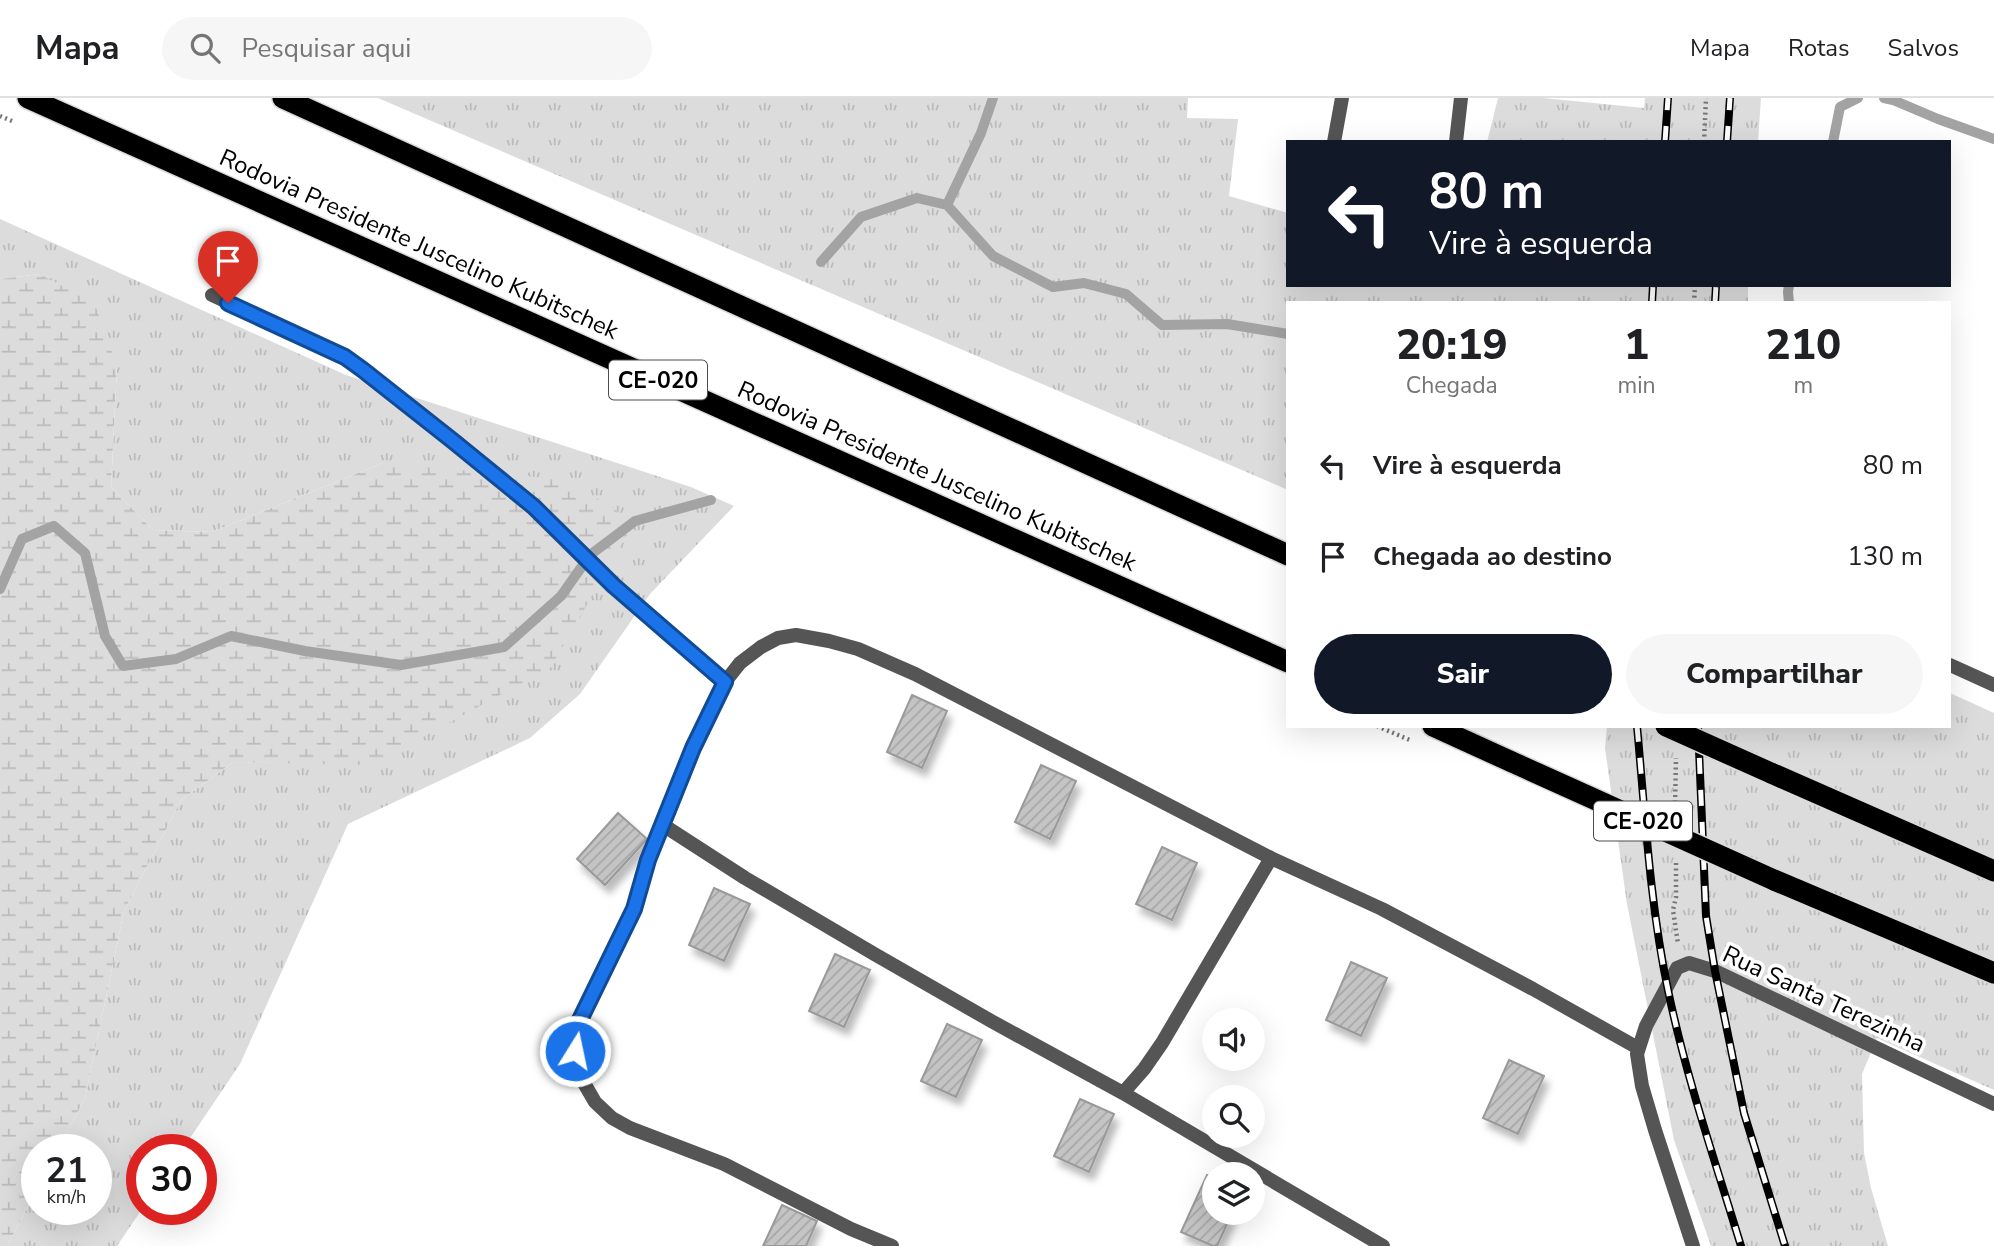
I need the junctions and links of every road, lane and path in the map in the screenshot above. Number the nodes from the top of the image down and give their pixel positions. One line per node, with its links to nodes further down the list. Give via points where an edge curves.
1 (28, 98): 11 (highway, Rodovia Presidente Juscelino Kubitschek / CE-020)
2 (283, 98): 10 (highway)
3 (1342, 98): 6 (street)
4 (1461, 98): 7 (street)
5 (1706, 98): 8 (path)
6 (1334, 140)
7 (1456, 140)
8 (1704, 140)
9 (212, 295): 13 (street, via 345,357 534,507 614,586)
10 (1286, 554)
11 (1286, 661)
12 (1951, 665): 14 (street)
13 (725, 682): 17 (street); 18 (street, via 740,663 778,638 796,635 858,649)
14 (1994, 685)
15 (1437, 728): 20 (highway, CE-020, bridge, via 1774,880)
16 (1670, 728): 19 (highway, bridge)
17 (663, 825): 22 (street, via 934,989); 24 (street, via 634,909 576,1028 575,1051 584,1083 612,1118 630,1128 724,1164)
18 (1271, 858): 21 (street, via 1382,909); 22 (street, via 1162,1043)
19 (1994, 871)
20 (1994, 973)
21 (1638, 1048): 23 (street, Rua Santa Terezinha, via 1677,968 1689,963 1715,971); 26 (street, via 1642,1086)
22 (1123, 1093): 25 (street)
23 (1994, 1104)
24 (892, 1246)
25 (1383, 1246)
26 (1693, 1246)

